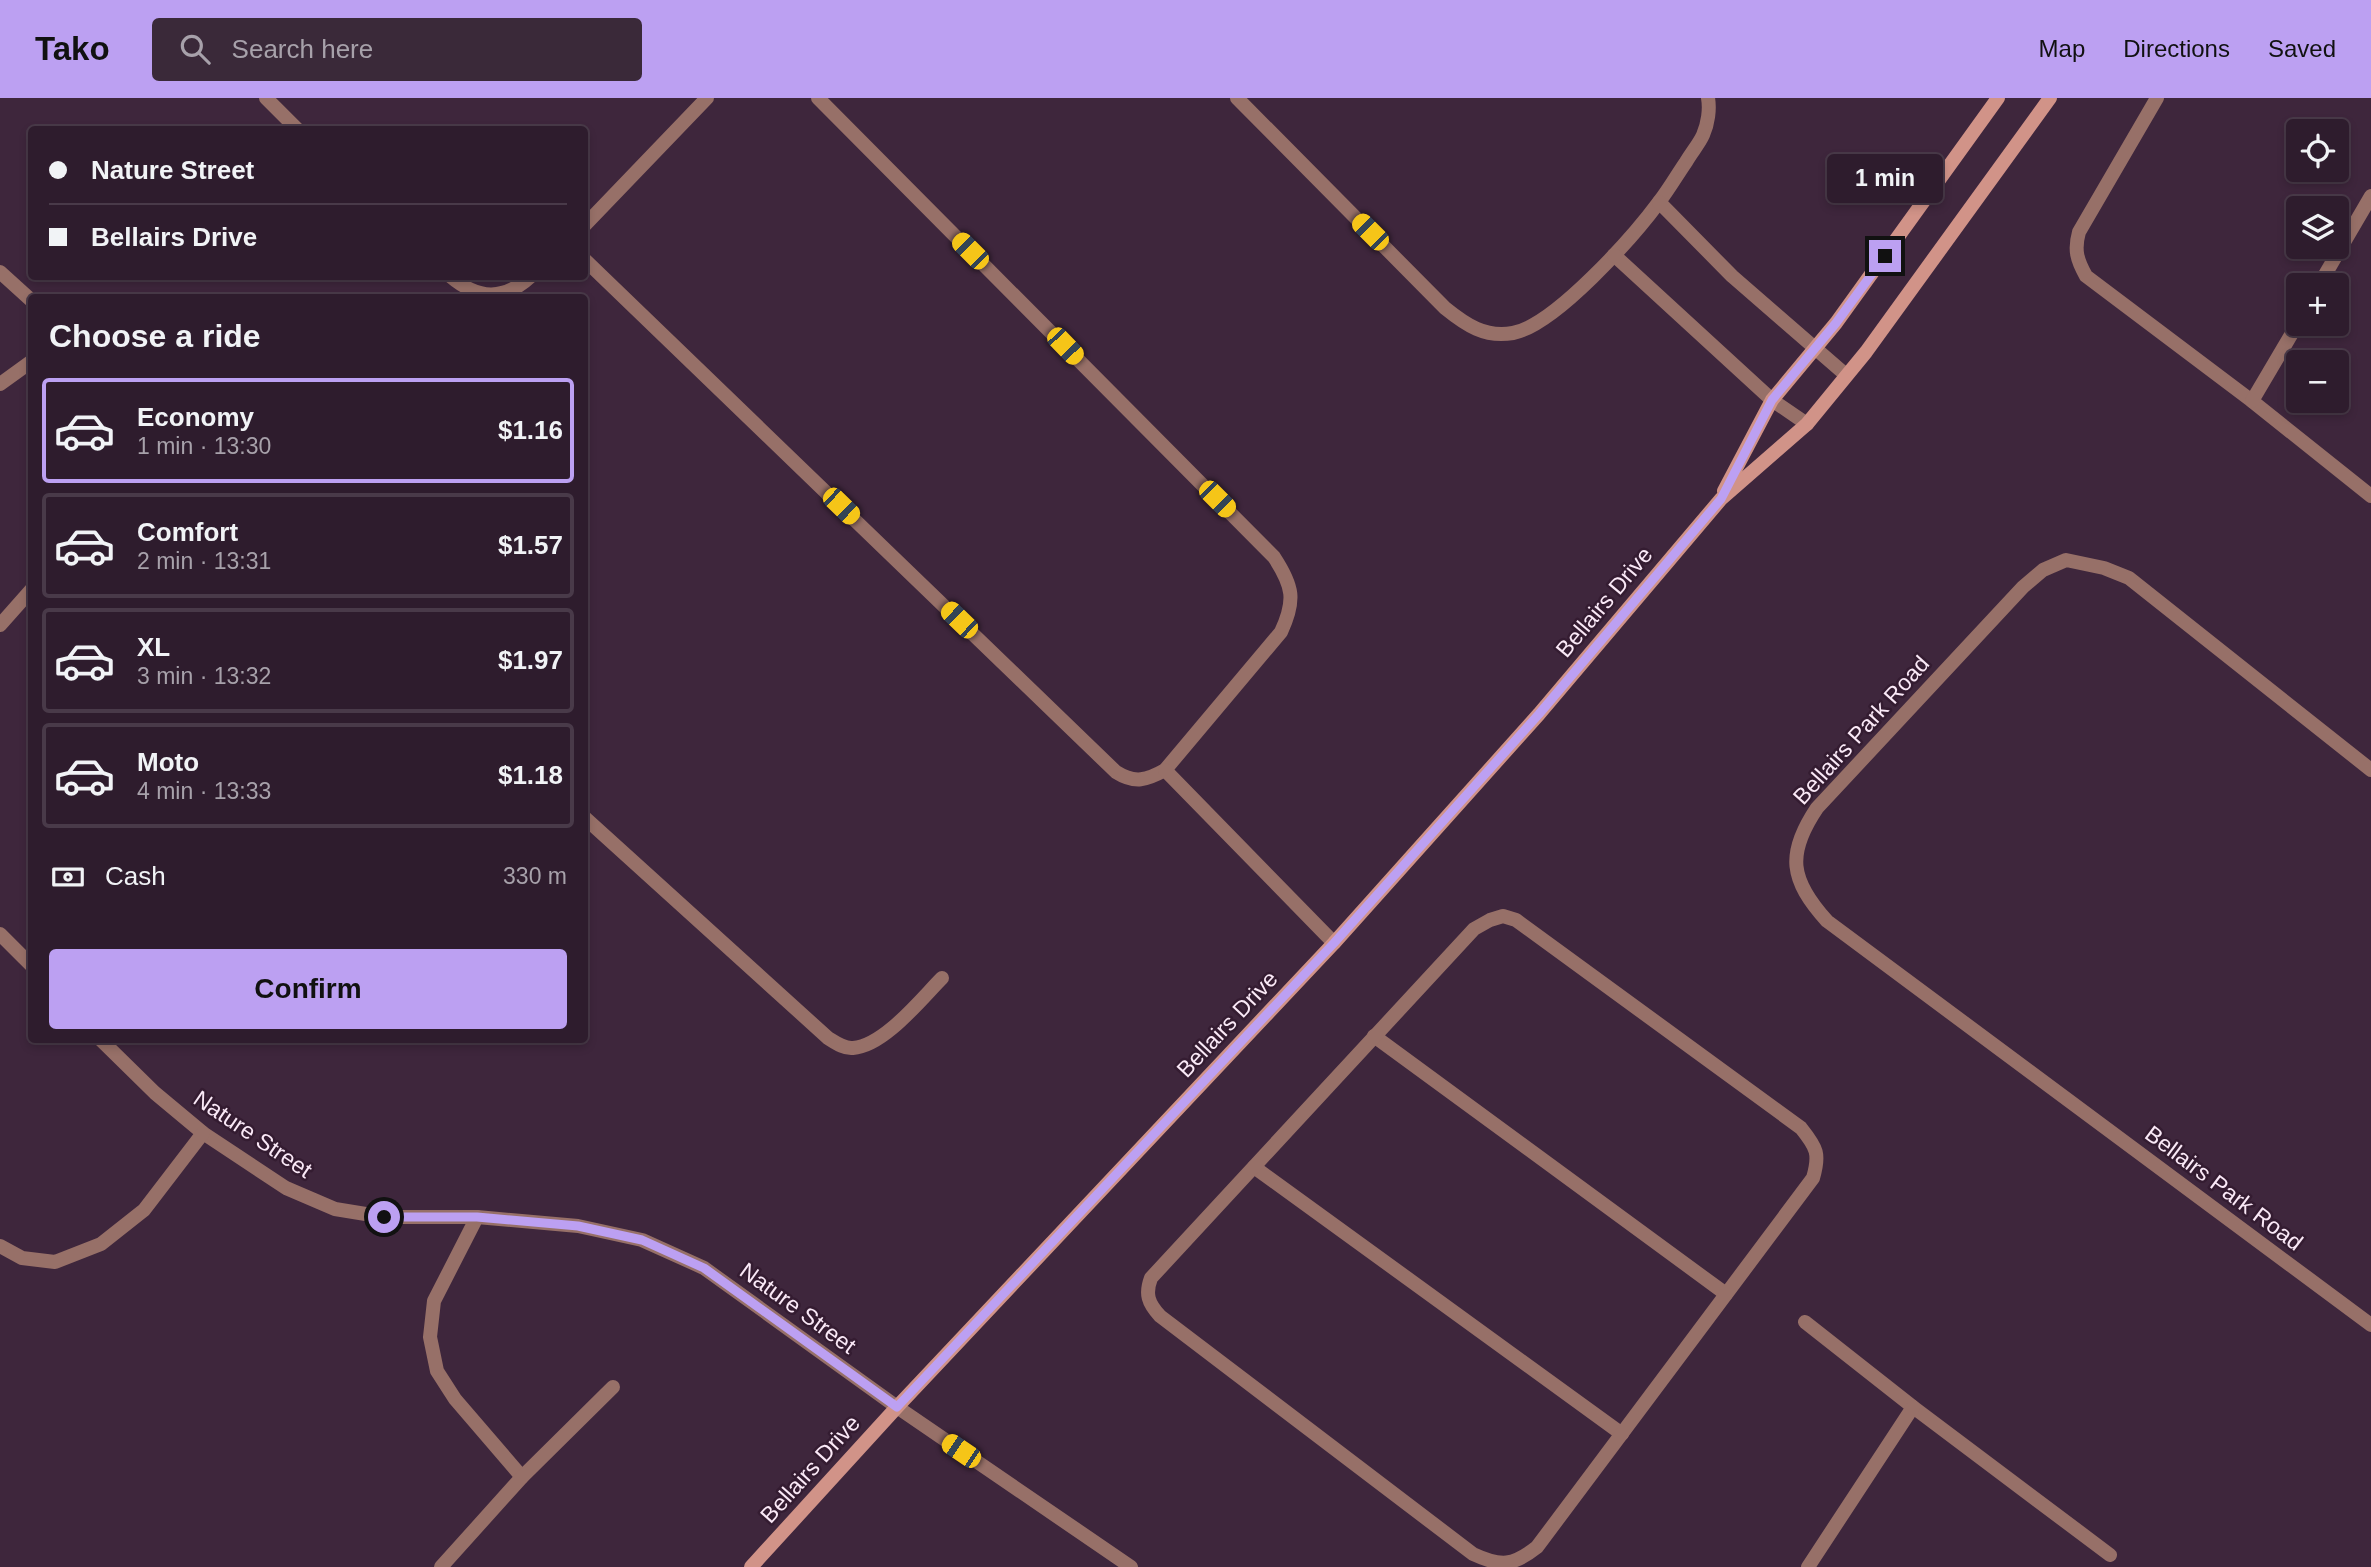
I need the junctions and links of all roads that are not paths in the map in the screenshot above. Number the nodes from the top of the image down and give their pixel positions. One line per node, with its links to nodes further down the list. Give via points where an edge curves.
1 (265, 98): 9 (street)
2 (707, 98): 12 (street)
3 (818, 98): 34 (street, via 1274,556 1287,577 1292,595 1281,632)
4 (1237, 98): 13 (street, via 1467,326 1490,334 1514,333 1539,322)
5 (1708, 98): 11 (street, via 1704,134)
6 (1998, 98): 23 (street, Bellairs Drive)
7 (2050, 98): 25 (street, Bellairs Drive)
8 (2157, 98): 28 (street, via 2079,232 2075,248 2079,263 2086,276)
9 (294, 126)
10 (2371, 196): 16 (street)
11 (1659, 202): 13 (street); 23 (street)
12 (588, 222)
13 (1614, 255): 27 (street)
14 (588, 263): 34 (street, via 1116,772 1136,781)
15 (0, 272): 21 (street)
16 (2326, 273)
17 (456, 280): 19 (street)
18 (527, 280): 20 (street)
19 (486, 294)
20 (503, 294)
21 (28, 297)
22 (2290, 336): 28 (street)
23 (1814, 349): 25 (street); 27 (street, Bellairs Drive)
24 (28, 364): 26 (street)
25 (1846, 375): 29 (street, Bellairs Drive)
26 (0, 384)
27 (1772, 400): 29 (street); 31 (street, Bellairs Drive)
28 (2252, 401): 30 (street)
29 (1807, 424): 31 (street, Bellairs Drive)
30 (2371, 496)
31 (1721, 499): 38 (street, Bellairs Drive, via 1536,718)
32 (28, 594): 33 (street)
33 (0, 625)
34 (1165, 770): 38 (street)
35 (2371, 770): 49 (street, Bellairs Park Road, via 2129,578 2066,561 2043,570 2023,587 1817,808 1797,843 1796,864 1811,904 1827,921)
36 (588, 821): 40 (street, via 839,1045 865,1046 882,1036)
37 (0, 934): 39 (street)
38 (1334, 943): 51 (street, Bellairs Drive)
39 (28, 962)
40 (942, 978)
41 (1374, 1036): 44 (street); 47 (street); 47 (street, via 1474,929 1503,916 1516,920 1780,1112 1814,1144 1816,1169)
42 (104, 1043): 43 (street, Nature Street)
43 (203, 1133): 45 (street, Nature Street, via 286,1188 335,1209 384,1217); 46 (street, via 144,1210 102,1244 55,1262 22,1258)
44 (1254, 1167): 53 (street); 56 (street, via 1151,1278 1147,1289 1152,1308)
45 (477, 1217): 51 (street, Nature Street, via 578,1226 642,1240 704,1268); 54 (street, via 434,1301 430,1337 437,1371 455,1399)
46 (0, 1246)
47 (1726, 1294): 53 (street)
48 (1805, 1322): 52 (street)
49 (2371, 1325)
50 (613, 1387): 54 (street)
51 (897, 1407): 58 (street, Bellairs Drive); 59 (street, Nature Street)
52 (1913, 1407): 55 (street); 60 (street)
53 (1622, 1434): 56 (street, via 1537,1547 1522,1559)
54 (522, 1477): 57 (street)
55 (2110, 1555)
56 (1487, 1564)
57 (441, 1567)
58 (751, 1567)
59 (1131, 1567)
60 (1808, 1567)

